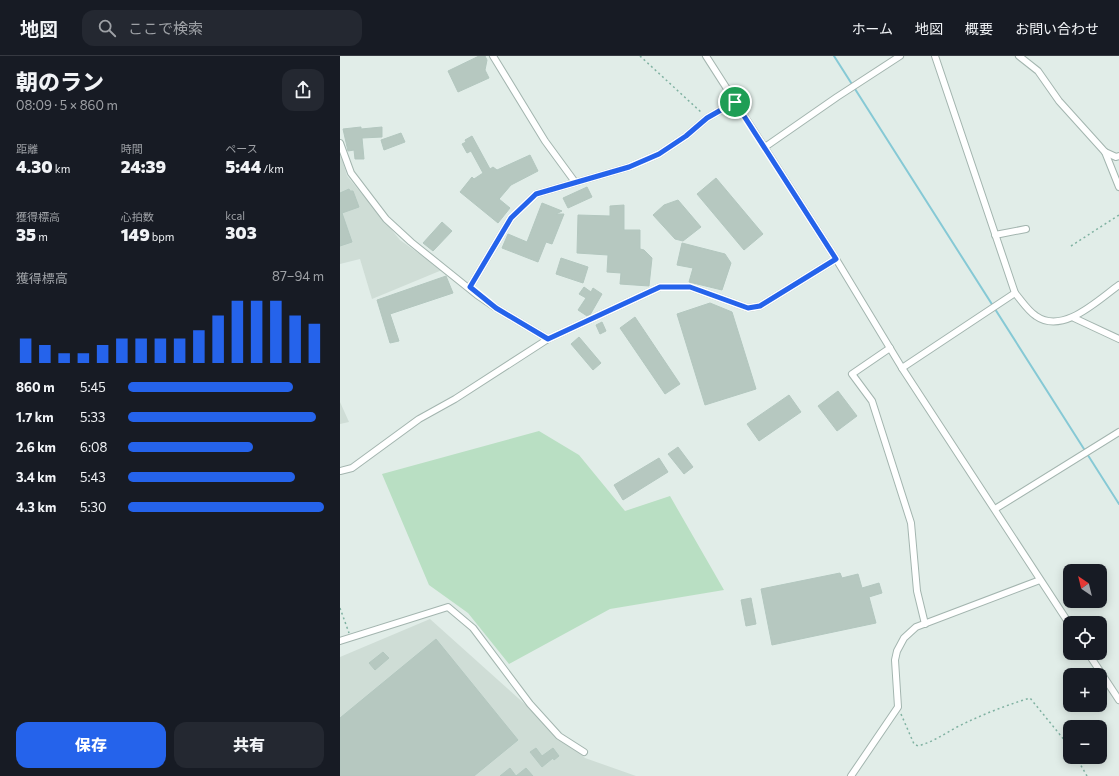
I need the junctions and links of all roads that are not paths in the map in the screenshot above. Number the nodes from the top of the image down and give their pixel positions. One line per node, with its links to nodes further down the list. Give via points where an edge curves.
1 (493, 56): 11 (street, via 545,141)
2 (706, 56): 6 (street)
3 (900, 56): 8 (street)
4 (935, 56): 14 (street)
5 (1019, 56): 9 (street, via 1038,71 1059,101)
6 (735, 102): 8 (street); 11 (street, via 707,118 659,154 629,167)
7 (340, 143): 17 (street, via 351,173 386,218 412,242)
8 (765, 147): 15 (street)
9 (1105, 152): 10 (street); 12 (street)
10 (1119, 156)
11 (575, 182): 17 (street, via 536,194 511,218)
12 (1119, 187)
13 (1026, 229): 14 (street)
14 (995, 235): 18 (street)
15 (836, 259): 20 (street, via 760,306 748,308 690,287 660,287); 22 (street)
16 (1119, 285): 19 (street)
17 (470, 287): 20 (street, via 496,308)
18 (1015, 293): 19 (street, via 1035,316 1050,322); 23 (street)
19 (1074, 318): 21 (street)
20 (548, 339): 25 (street, via 456,399 419,419 352,468)
21 (1119, 339)
22 (890, 348): 23 (street); 29 (street, via 852,374 872,401 911,523 917,591)
23 (902, 368): 26 (street)
24 (1119, 432): 26 (street)
25 (340, 471)
26 (995, 509): 27 (street)
27 (1040, 580): 28 (street); 29 (street)
28 (1063, 616)
29 (925, 624): 34 (street, via 916,627 904,638 897,651 895,660 898,707)
30 (340, 641): 33 (street, via 448,607 473,628 530,704 559,736)
31 (1093, 660): 32 (street)
32 (1119, 700)
33 (584, 752)
34 (851, 776)

